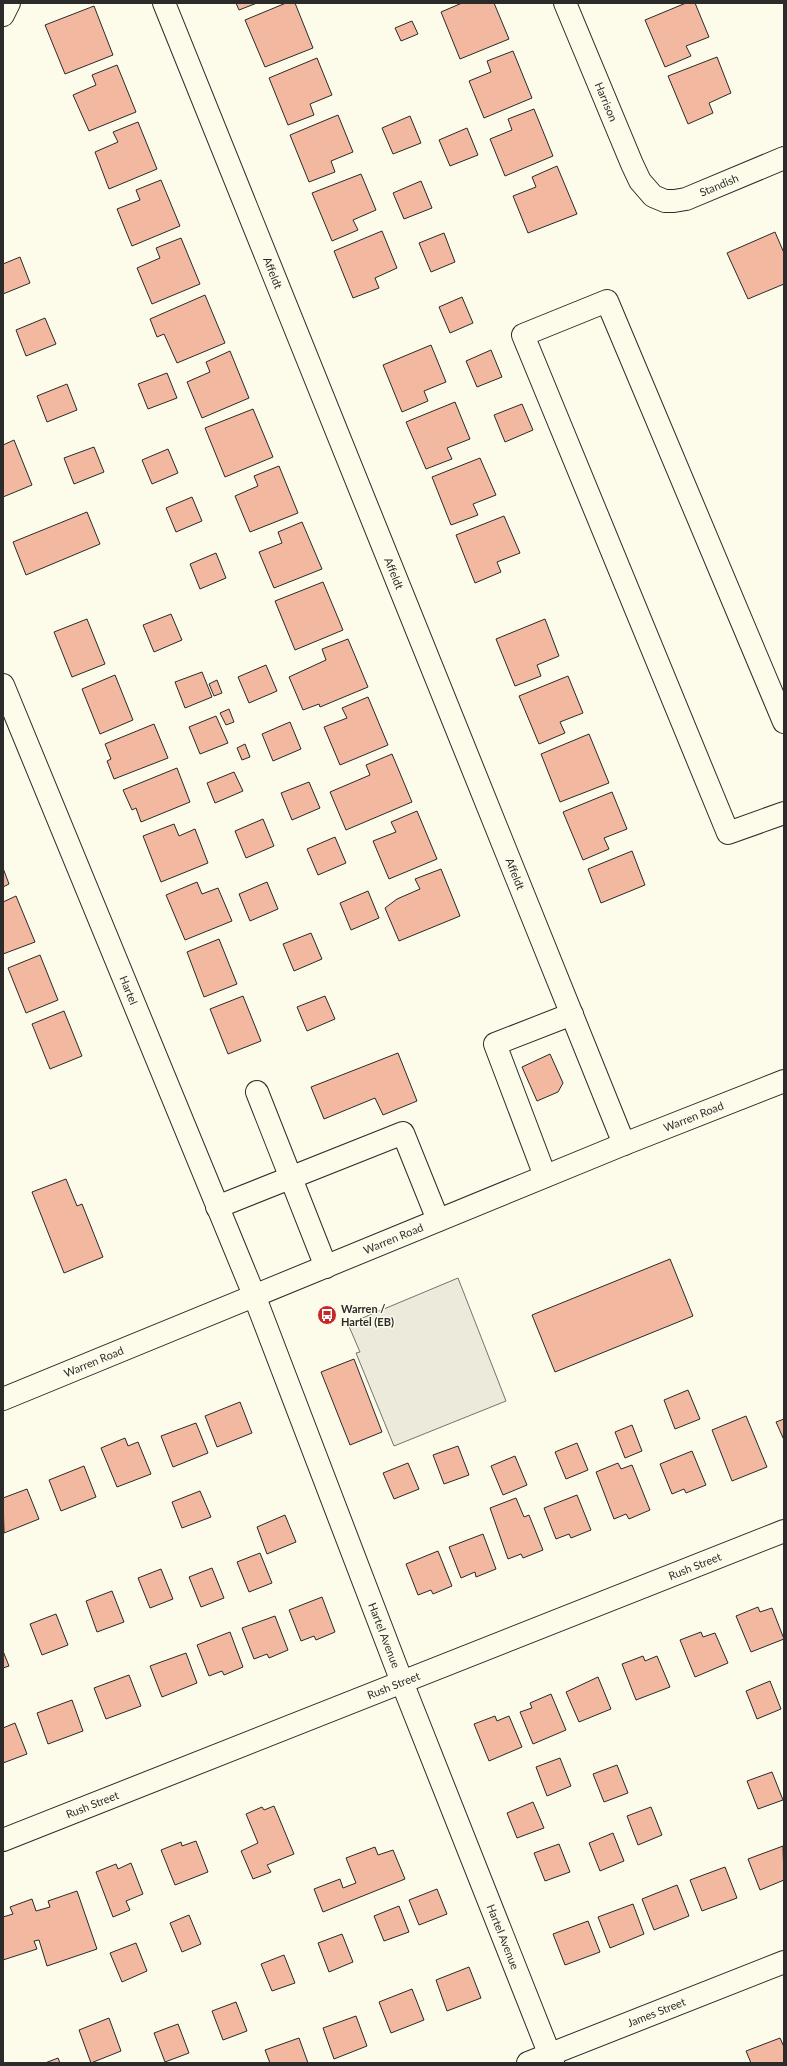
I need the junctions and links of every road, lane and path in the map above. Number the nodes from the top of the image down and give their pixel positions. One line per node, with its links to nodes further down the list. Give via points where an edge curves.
1 (9, 3): 4 (street)
2 (164, 3): 10 (street, Affeldt)
3 (565, 3): 6 (street, Harrison, via 632,164 640,181)
4 (3, 14)
5 (784, 158): 6 (street, Standish, via 686,199 666,201)
6 (653, 196)
7 (3, 685): 16 (street, Hartel)
8 (784, 722): 9 (street, via 607,301 523,335 728,833)
9 (784, 813)
10 (572, 1014): 13 (street, Affeldt); 14 (street, via 495,1044)
11 (784, 1081): 13 (street, Warren Road)
12 (257, 1092): 15 (street)
13 (624, 1144): 14 (street, Warren Road)
14 (545, 1176): 17 (street, Warren Road)
15 (291, 1178): 16 (street); 17 (street, via 404,1133); 18 (street)
16 (217, 1207): 19 (street, Hartel)
17 (438, 1220): 18 (street, Warren Road)
18 (326, 1267): 19 (street, Warren Road)
19 (254, 1295): 20 (street, Warren Road); 22 (street, Hartel Avenue)
20 (3, 1399)
21 (784, 1531): 22 (street, Rush Street)
22 (402, 1682): 23 (street, Rush Street); 25 (street, Hartel Avenue)
23 (3, 1840)
24 (784, 1962): 25 (street, James Street)
25 (552, 2059): 26 (street, James Street)
26 (528, 2063)

